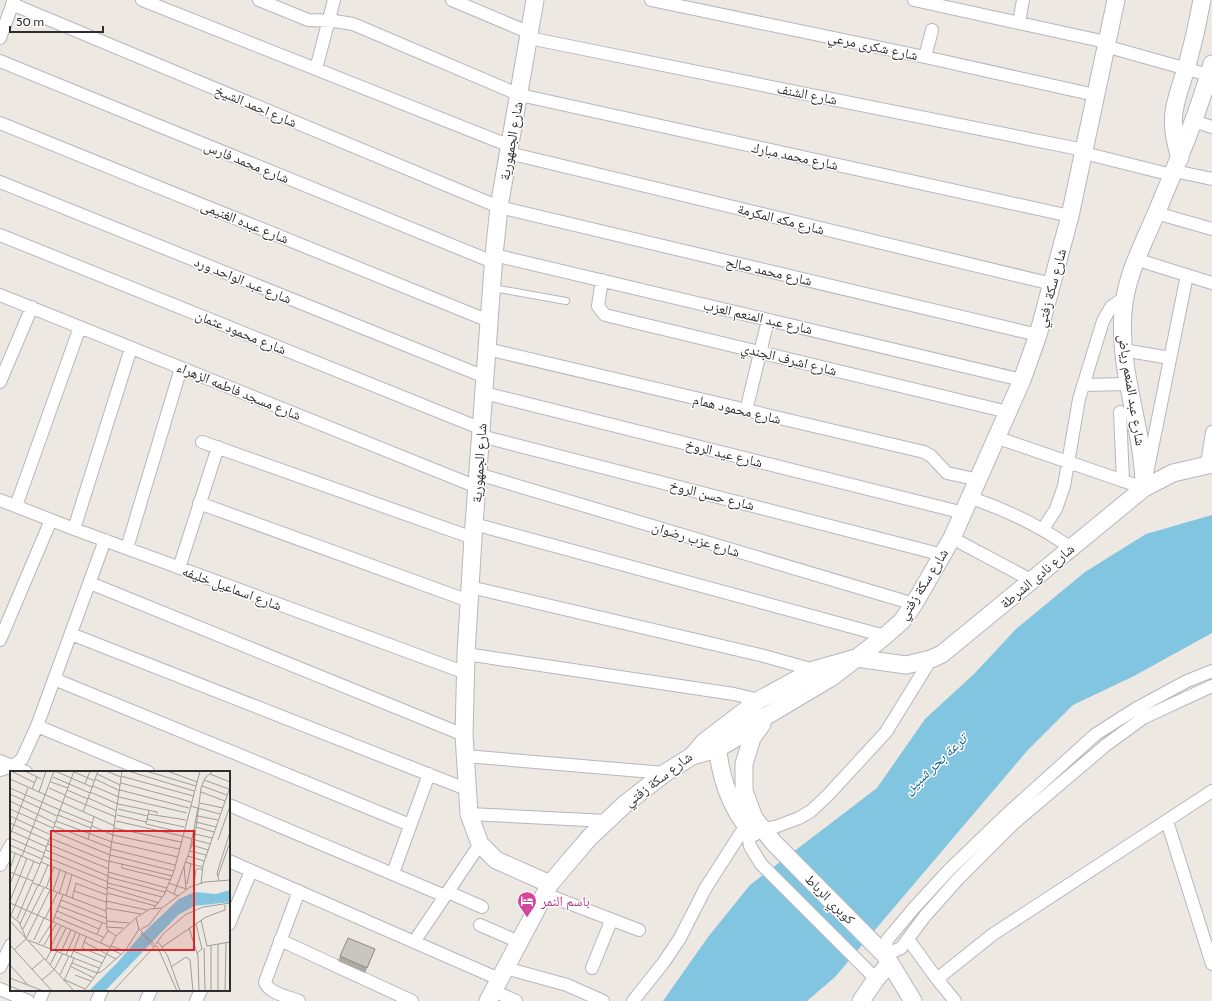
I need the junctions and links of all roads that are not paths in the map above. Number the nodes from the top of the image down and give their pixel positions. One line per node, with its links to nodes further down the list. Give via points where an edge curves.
1 (142, 0): 20 (street, شارع مكه المكرمة)
2 (259, 0): 12 (street, شارع محمد مبارك, via 308,20)
3 (334, 0): 12 (street)
4 (452, 0): 16 (street, شارع الشنف)
5 (535, 0): 16 (street, شارع الجمهورية)
6 (651, 0): 18 (street, شارع شكرى مرعي)
7 (914, 0): 13 (street)
8 (1023, 0): 13 (street)
9 (1116, 0): 17 (street, شارع سكة زفتي)
10 (1202, 0): 21 (street)
11 (13, 2): 15 (street); 33 (street, شارع احمد الشيخ)
12 (329, 21): 20 (street); 23 (street, شارع محمد مبارك, via 353,24)
13 (1019, 23): 17 (street)
14 (932, 30): 18 (street)
15 (1, 34)
16 (529, 35): 23 (street, شارع الجمهورية); 29 (street, شارع الشنف)
17 (1106, 44): 21 (street); 24 (street, شارع سكة زفتي)
18 (926, 57): 24 (street, شارع شكرى مرعي)
19 (0, 61): 38 (street, شارع محمد فارس)
20 (316, 69): 28 (street, شارع مكه المكرمة)
21 (1186, 69): 22 (street); 30 (street, via 1175,98)
22 (1211, 72): 25 (street, شارع عبد المنعم رياض)
23 (520, 95): 28 (street, شارع الجمهورية); 35 (street, شارع محمد مبارك)
24 (1096, 95): 29 (street, شارع سكة زفتي)
25 (1194, 121): 27 (street); 30 (street, شارع عبد المنعم رياض)
26 (0, 122): 50 (street, شارع عبده الغنيمى)
27 (1212, 127)
28 (509, 150): 33 (street, شارع الجمهورية); 43 (street, شارع مكه المكرمة)
29 (1084, 152): 30 (street, شارع الشنف); 35 (street, شارع سكة زفتي)
30 (1175, 168): 31 (street, شارع الشنف); 34 (street, شارع عبد المنعم رياض)
31 (1212, 180)
32 (0, 182): 62 (street, شارع عبد الواحد ورد)
33 (499, 207): 38 (street, شارع الجمهورية); 52 (street, شارع محمد صالح)
34 (1156, 213): 36 (street); 39 (street, شارع عبد المنعم رياض)
35 (1070, 216): 43 (street, شارع سكة زفتي)
36 (1212, 229)
37 (0, 235): 68 (street, شارع محمود عثمان)
38 (493, 259): 41 (street, شارع عبد المنعم العزب); 44 (street, شارع الجمهورية)
39 (1135, 259): 40 (street); 46 (street, شارع عبد المنعم رياض)
40 (1187, 275): 42 (street); 57 (street)
41 (602, 280): 49 (street, شارع عبد المنعم العزب); 56 (street, شارع اشرف الجندي, via 598,306 605,315)
42 (1212, 283)
43 (1052, 284): 52 (street, شارع سكة زفتي)
44 (491, 287): 47 (lane); 50 (street, شارع الجمهورية)
45 (0, 294): 48 (street, شارع مسجد فاطمه الزهراء)
46 (1125, 297): 55 (street, شارع عبد المنعم رياض, via 1122,323); 63 (street, via 1106,313)
47 (566, 301)
48 (32, 307): 51 (street, شارع مسجد فاطمه الزهراء); 60 (street)
49 (768, 320): 56 (street); 59 (street, شارع عبد المنعم العزب)
50 (489, 321): 54 (street, شارع الجمهورية)
51 (80, 327): 53 (street, شارع مسجد فاطمه الزهراء); 81 (street)
52 (1038, 335): 59 (street, شارع سكة زفتي)
53 (131, 348): 58 (street, شارع مسجد فاطمه الزهراء); 84 (street)
54 (487, 349): 62 (street, شارع الجمهورية); 64 (street, شارع محمود همام)
55 (1123, 350): 57 (street); 61 (street, شارع عبد المنعم رياض)
56 (760, 352): 64 (street); 65 (street, شارع اشرف الجندي)
57 (1170, 358): 77 (street)
58 (181, 368): 75 (street, شارع مسجد فاطمه الزهراء); 89 (street)
59 (1022, 380): 65 (street, شارع سكة زفتي)
60 (0, 382)
61 (1128, 384): 63 (street); 77 (street, شارع عبد المنعم رياض, via 1143,459)
62 (485, 385): 68 (street, شارع الجمهورية); 82 (street, شارع عيد الروخ)
63 (1083, 385): 72 (street)
64 (746, 411): 74 (street, شارع محمود همام, via 924,452 947,473)
65 (1008, 412): 69 (street, شارع سكة زفتي)
66 (1120, 412): 76 (street)
67 (1212, 432): 73 (street)
68 (481, 433): 75 (street, شارع الجمهورية); 91 (street, شارع حسن الروخ)
69 (998, 438): 72 (street); 74 (street, شارع سكة زفتي)
70 (202, 442): 71 (street)
71 (218, 447): 80 (street); 86 (street)
72 (1068, 462): 76 (street); 85 (street, via 1061,498)
73 (1209, 464): 77 (street, شارع نادى الشرطة, via 1173,473)
74 (979, 480): 78 (street, شارع سكة زفتي)
75 (478, 481): 86 (street, شارع الجمهورية); 96 (street, شارع عزب رضوان)
76 (1124, 482): 77 (street)
77 (1144, 488): 90 (street, شارع نادى الشرطة)
78 (971, 498): 82 (street, شارع سكة زفتي); 85 (street, via 1013,513)
79 (0, 500): 81 (street, شارع اسماعيل خليفه)
80 (199, 503): 92 (street); 95 (street)
81 (16, 506): 83 (street, شارع اسماعيل خليفه)
82 (964, 513): 87 (street, شارع سكة زفتي)
83 (51, 520): 84 (street, شارع اسماعيل خليفه); 99 (street)
84 (74, 529): 88 (street, شارع اسماعيل خليفه)
85 (1043, 529): 90 (street)
86 (473, 531): 95 (street, شارع الجمهورية); 98 (street)
87 (952, 538): 91 (street, شارع سكة زفتي); 93 (street)
88 (105, 540): 89 (street, شارع اسماعيل خليفه); 94 (street)
89 (127, 548): 92 (street, شارع اسماعيل خليفه)
90 (1071, 548): 93 (street, شارع نادى الشرطة)
91 (943, 554): 96 (street, شارع سكة زفتي)
92 (179, 568): 105 (street, شارع اسماعيل خليفه)
93 (1031, 580): 102 (street, شارع نادى الشرطة, via 953,647)
94 (90, 583): 97 (street); 111 (street)
95 (470, 594): 100 (street, شارع الجمهورية); 103 (street, via 764,656)
96 (914, 604): 98 (street, شارع سكة زفتي, via 902,621)
97 (71, 634): 106 (street); 120 (street)
98 (885, 636): 101 (street, شارع سكة زفتي)
99 (0, 640)
100 (466, 654): 105 (street, شارع الجمهورية); 108 (street, via 734,694)
101 (856, 658): 102 (street, شارع نادى الشرطة, via 906,665); 103 (street, شارع سكة زفتي); 109 (street, via 832,677)
102 (931, 659): 128 (street, via 886,732 828,795 799,818 775,828)
103 (814, 670): 108 (street, شارع سكة زفتي)
104 (1212, 671): 148 (street, via 1187,681 1137,708 1096,734 1004,816 944,876 887,940)
105 (466, 673): 111 (street, شارع الجمهورية)
106 (54, 679): 110 (street); 127 (street)
107 (1212, 686): 143 (street, via 1143,718 1106,745 1013,824 958,879)
108 (759, 700): 112 (street, شارع سكة زفتي)
109 (771, 714): 112 (street, via 741,735); 128 (street, via 752,738 744,764 746,798 754,818)
110 (37, 726): 115 (street, via 22,759); 118 (street)
111 (464, 734): 113 (street, شارع الجمهورية)
112 (717, 741): 119 (street, شارع سكة زفتي, via 704,742 692,756); 128 (street, via 725,784 734,806)
113 (465, 756): 119 (street); 121 (street, شارع الجمهورية)
114 (0, 761): 115 (street)
115 (13, 766): 116 (street); 117 (street)
116 (0, 770)
117 (24, 771)
118 (146, 771)
119 (665, 773): 125 (street, شارع سكة زفتي)
120 (429, 774): 121 (street); 127 (street)
121 (466, 789): 124 (street, شارع الجمهورية)
122 (1212, 791): 126 (street)
123 (230, 805): 134 (street)
124 (469, 814): 125 (street); 129 (street, شارع الجمهورية)
125 (607, 821): 135 (street, شارع سكة زفتي, via 580,848)
126 (1167, 821): 149 (street); 153 (street, via 992,935)
127 (410, 825): 134 (street)
128 (754, 827): 148 (street, كوبري الرباط, via 778,847); 152 (street, via 750,846 761,864); 170 (street, via 705,889 680,938)
129 (480, 844): 135 (street, شارع الجمهورية, via 496,860); 137 (street)
130 (10, 847): 132 (street)
131 (230, 861): 133 (street)
132 (0, 865)
133 (251, 871): 136 (street); 140 (street)
134 (393, 873): 137 (street)
135 (548, 889): 139 (street); 146 (street, شارع سكة زفتي)
136 (299, 892): 144 (street); 145 (street)
137 (446, 894): 138 (street); 145 (street)
138 (482, 907)
139 (611, 921): 142 (street); 151 (street)
140 (230, 922)
141 (480, 925): 146 (street)
142 (639, 930)
143 (908, 939): 148 (street, via 901,948); 153 (street)
144 (280, 940): 166 (street, via 265,978 266,986); 167 (street)
145 (414, 942): 154 (street)
146 (519, 942): 154 (street, شارع سكة زفتي)
147 (10, 947): 150 (street)
148 (883, 954): 152 (street); 172 (street, كوبري الرباط)
149 (1212, 964)
150 (0, 967)
151 (592, 968)
152 (876, 979): 171 (street)
153 (937, 979): 173 (street)
154 (497, 985): 168 (street); 169 (street, via 567,986)
155 (0, 989): 160 (street)
156 (44, 991): 162 (street)
157 (102, 991): 163 (street)
158 (151, 991): 164 (street)
159 (201, 991): 165 (street)
160 (13, 998): 161 (street)
161 (28, 1001)
162 (39, 1001)
163 (97, 1001)
164 (146, 1001)
165 (196, 1001)
166 (299, 1001)
167 (412, 1001)
168 (516, 1001)
169 (603, 1001)
170 (633, 1001)
171 (861, 1001)
172 (913, 1001)
173 (955, 1001)

